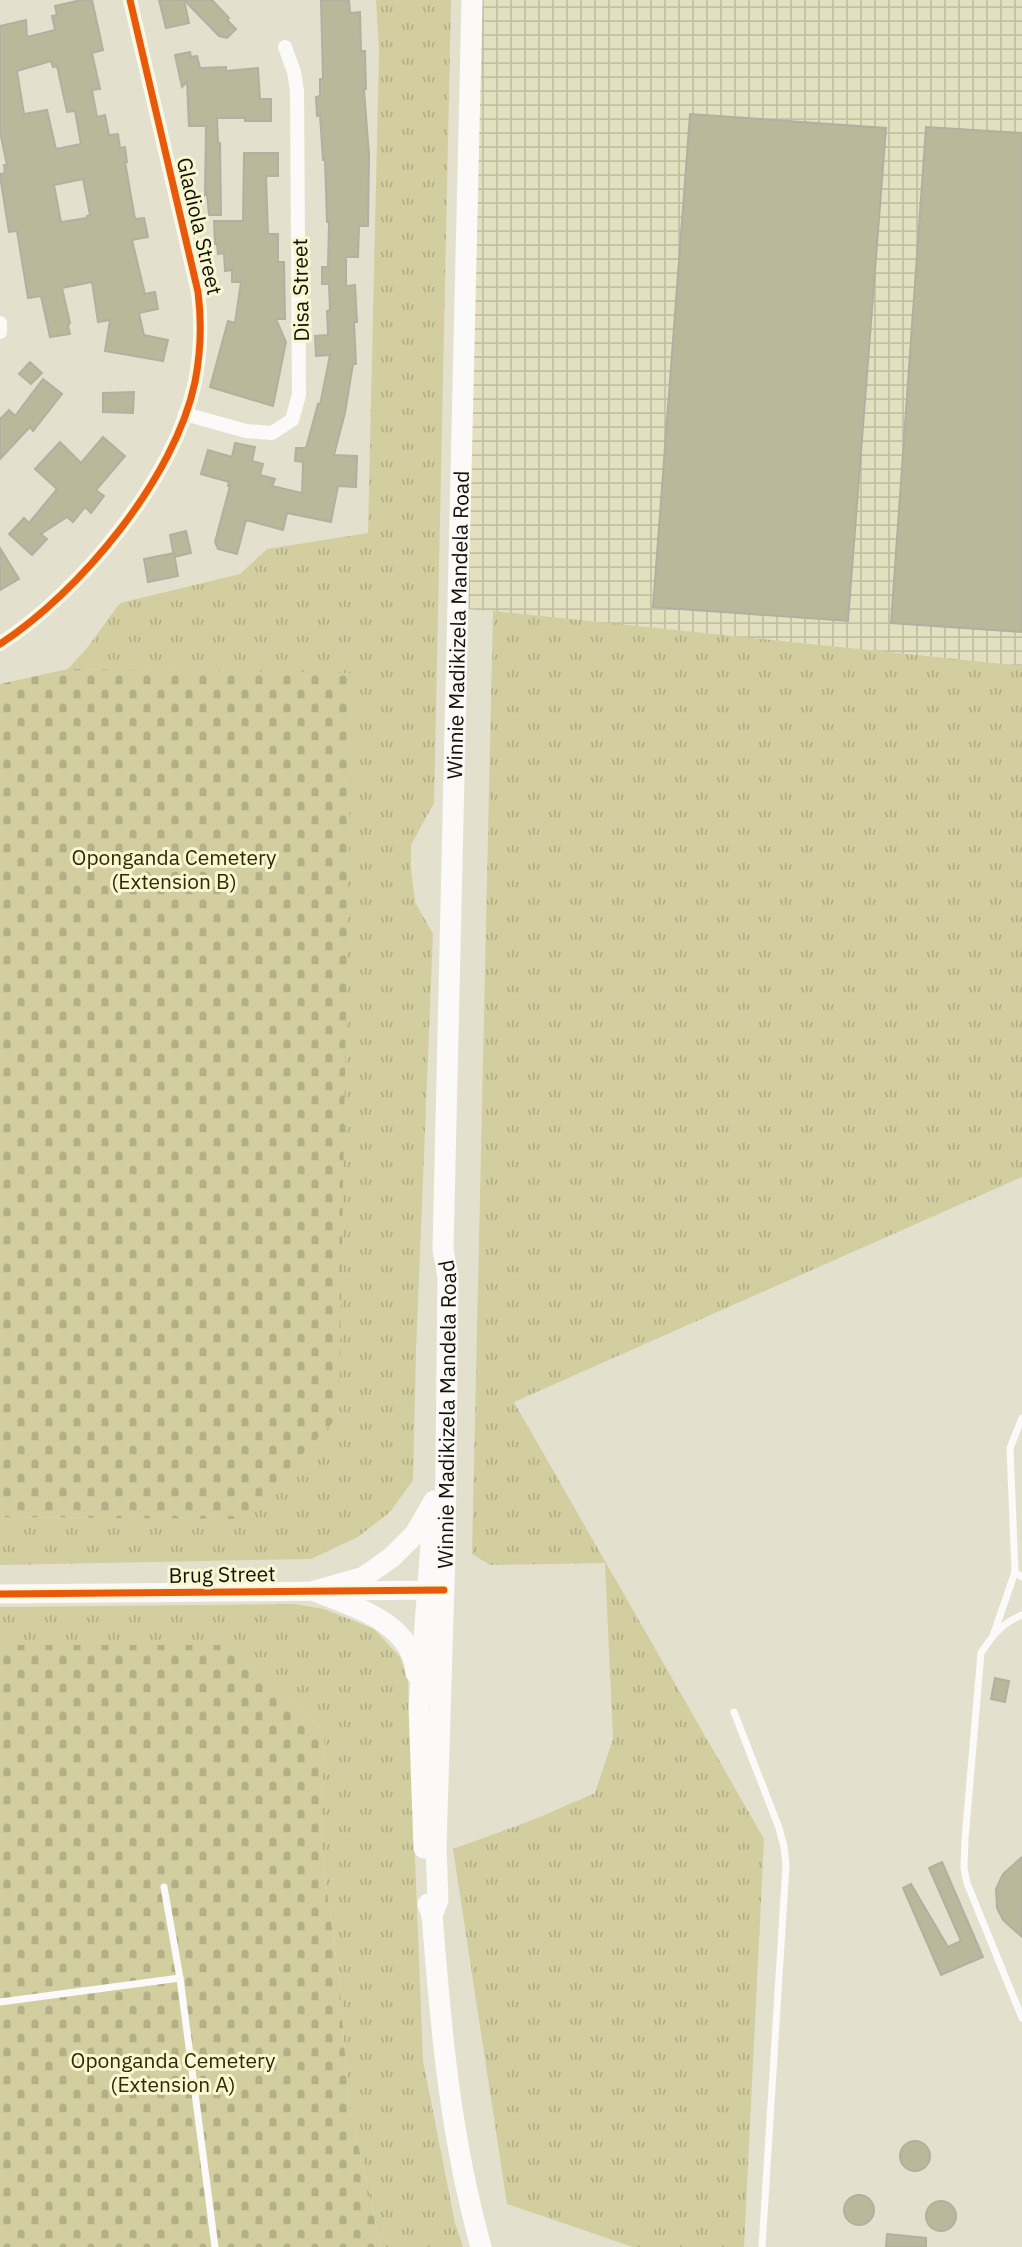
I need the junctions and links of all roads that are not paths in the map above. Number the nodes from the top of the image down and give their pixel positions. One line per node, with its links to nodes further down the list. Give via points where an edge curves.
1 (130, 0): 6 (street, Gladiola Street, via 202,320 194,385)
2 (472, 0): 8 (main road, Winnie Madikizela Mandela Road)
3 (285, 47): 6 (street, Disa Street, via 297,91 299,396 292,420 272,433 246,431)
4 (0, 323): 5 (street)
5 (0, 332)
6 (185, 414): 7 (street, Gladiola Street, via 166,460 122,527 50,605)
7 (0, 644)
8 (443, 1250): 10 (main road, Winnie Madikizela Mandela Road, via 437,1276); 12 (main road, Winnie Madikizela Mandela Road, via 448,1276)
9 (1022, 1418): 11 (lane, via 1010,1448)
10 (434, 1501): 12 (main road, Winnie Madikizela Mandela Road); 13 (main road, via 415,1534 392,1556 364,1577)
11 (1018, 1574): 16 (lane)
12 (436, 1590): 13 (street, Brug Street); 17 (main road, Winnie Madikizela Mandela Road); 20 (main road, Winnie Madikizela Mandela Road, via 438,1900)
13 (315, 1591): 14 (street, Brug Street); 17 (main road, via 362,1610 398,1634 416,1662)
14 (0, 1594)
15 (1022, 1615): 16 (lane)
16 (994, 1633): 23 (lane, via 981,1653 964,1868)
17 (419, 1706): 20 (main road, Winnie Madikizela Mandela Road, via 426,1900)
18 (734, 1712): 26 (lane, via 779,1828 786,1865)
19 (164, 1887): 21 (lane)
20 (432, 1915): 25 (main road, Winnie Madikizela Mandela Road, via 447,2085)
21 (180, 1978): 22 (lane); 24 (lane)
22 (0, 2002)
23 (1022, 2018)
24 (215, 2247)
25 (481, 2247)
26 (762, 2247)

